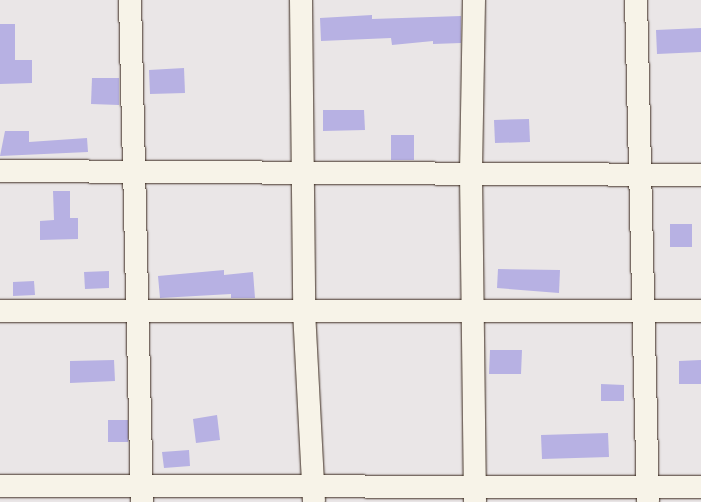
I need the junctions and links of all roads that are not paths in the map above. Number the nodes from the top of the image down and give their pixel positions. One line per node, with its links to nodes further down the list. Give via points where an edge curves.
1 (130, 0): 6 (street)
2 (301, 0): 7 (street)
3 (474, 0): 8 (street)
4 (636, 0): 9 (street)
5 (0, 171): 6 (street)
6 (134, 172): 7 (street); 12 (street)
7 (303, 173): 8 (street); 13 (street)
8 (471, 174): 9 (street); 14 (street)
9 (642, 175): 10 (street); 15 (street)
10 (701, 175)
11 (0, 311): 12 (street)
12 (138, 311): 13 (street); 19 (street)
13 (304, 311): 14 (street); 20 (street)
14 (473, 311): 15 (street); 21 (street)
15 (643, 311): 16 (street); 22 (street)
16 (701, 311)
17 (0, 486): 19 (street)
18 (701, 487): 22 (street)
19 (142, 494): 20 (street)
20 (314, 494): 21 (street)
21 (475, 494): 22 (street)
22 (648, 495)

